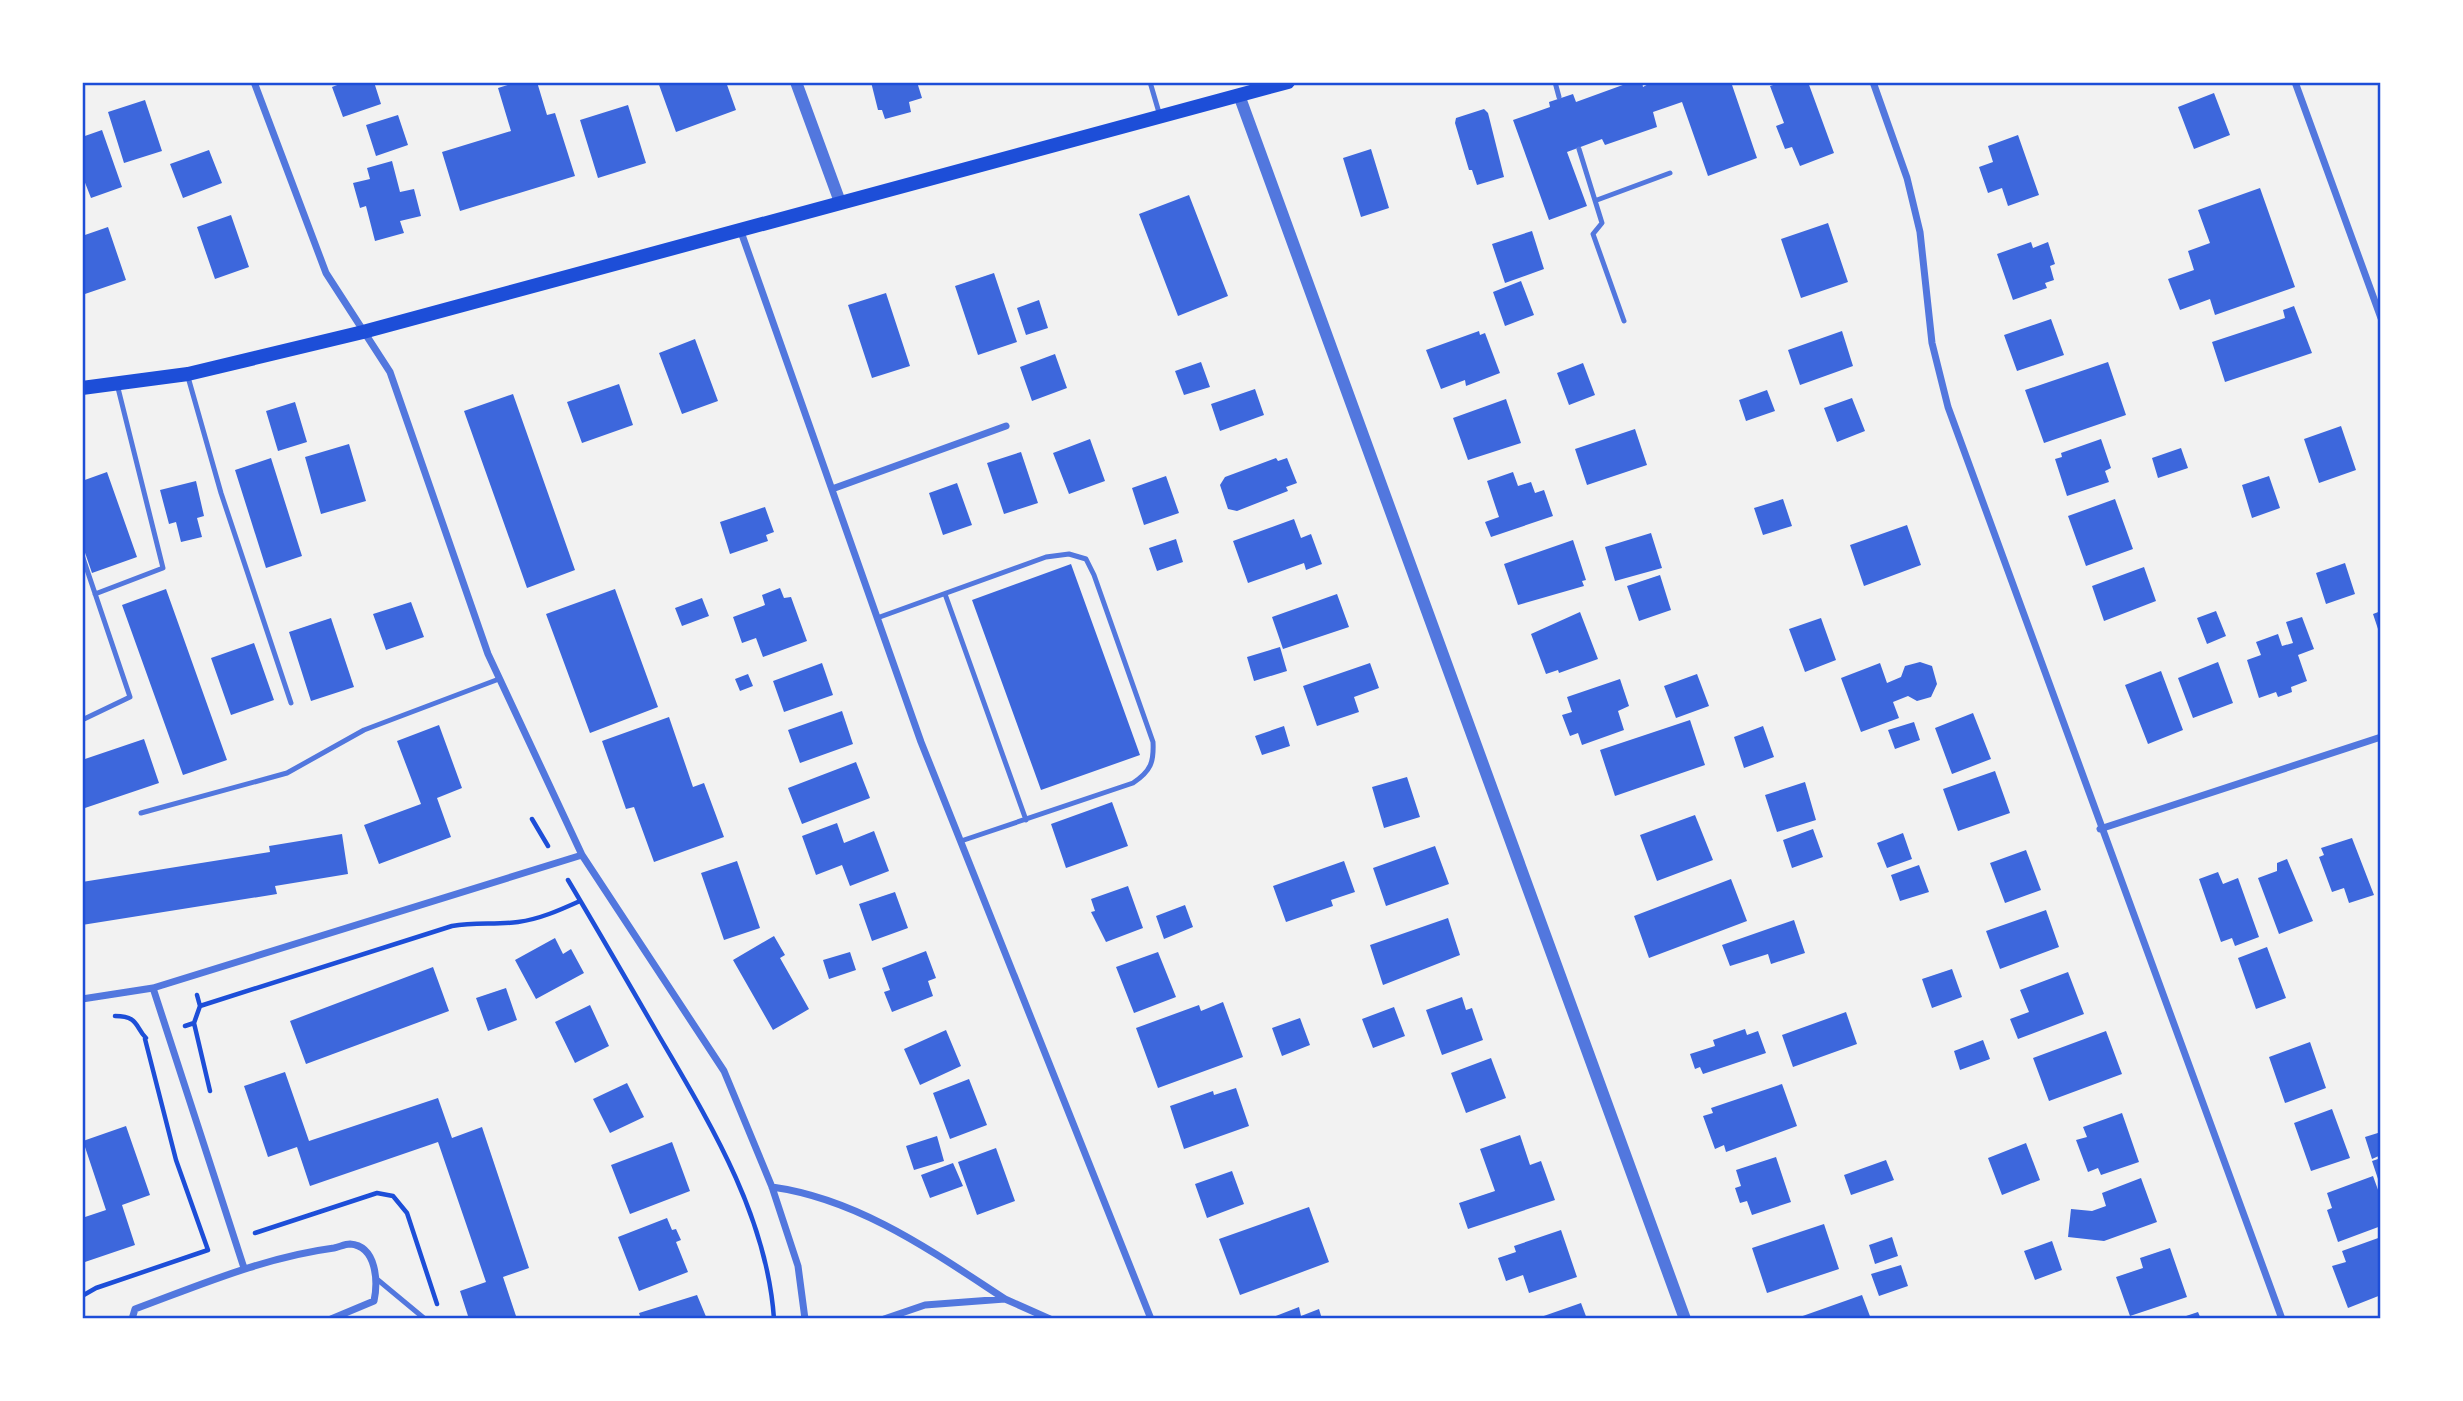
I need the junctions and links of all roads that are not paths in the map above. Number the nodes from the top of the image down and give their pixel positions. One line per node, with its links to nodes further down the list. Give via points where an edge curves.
1 (254, 82): 18 (street, via 326,273)
2 (796, 82): 14 (street)
3 (1150, 82): 10 (lane)
4 (1288, 82): 8 (main road)
5 (1555, 82): 9 (lane)
6 (1872, 82): 34 (street, via 1907,178 1920,232 1933,343 1948,407)
7 (2295, 82): 16 (street)
8 (1239, 96): 10 (main road); 50 (street)
9 (1559, 97)
10 (1160, 116): 14 (main road)
11 (1578, 149): 13 (lane)
12 (1670, 173): 13 (lane)
13 (1597, 200): 17 (lane, via 1602,223 1593,234)
14 (840, 202): 15 (main road)
15 (740, 228): 18 (main road); 23 (street)
16 (2381, 318)
17 (1624, 321)
18 (363, 331): 19 (main road); 28 (street, via 390,372)
19 (187, 374): 20 (main road); 29 (lane)
20 (117, 384): 21 (main road); 25 (lane, via 163,568)
21 (82, 388)
22 (1006, 426): 23 (street)
23 (832, 489): 27 (street)
24 (82, 555): 25 (lane)
25 (95, 594): 30 (lane, via 130,697)
26 (945, 594): 27 (lane); 33 (lane); 33 (lane, via 1046,557 1069,554 1086,559 1094,575 1153,742 1154,760 1147,774 1133,783)
27 (877, 618): 35 (street)
28 (499, 679): 32 (lane, via 364,730 287,773); 36 (street)
29 (291, 703)
30 (82, 719)
31 (2381, 737): 34 (street)
32 (141, 813)
33 (1026, 820): 35 (lane)
34 (2100, 829): 51 (street)
35 (961, 841): 49 (street)
36 (582, 855): 37 (street); 39 (street, via 724,1071)
37 (153, 988): 38 (street); 40 (street)
38 (82, 999)
39 (772, 1187): 42 (street, via 808,1192 866,1216 915,1241); 46 (street, via 798,1266)
40 (244, 1268): 41 (street, via 351,1244 368,1254); 43 (street, via 135,1309)
41 (378, 1280): 44 (street, via 374,1301); 45 (lane)
42 (1005, 1299): 47 (street, via 925,1305); 48 (street)
43 (132, 1319)
44 (331, 1319)
45 (425, 1319)
46 (805, 1319)
47 (884, 1319)
48 (1050, 1319)
49 (1151, 1319)
50 (1685, 1319)
51 (2282, 1319)

